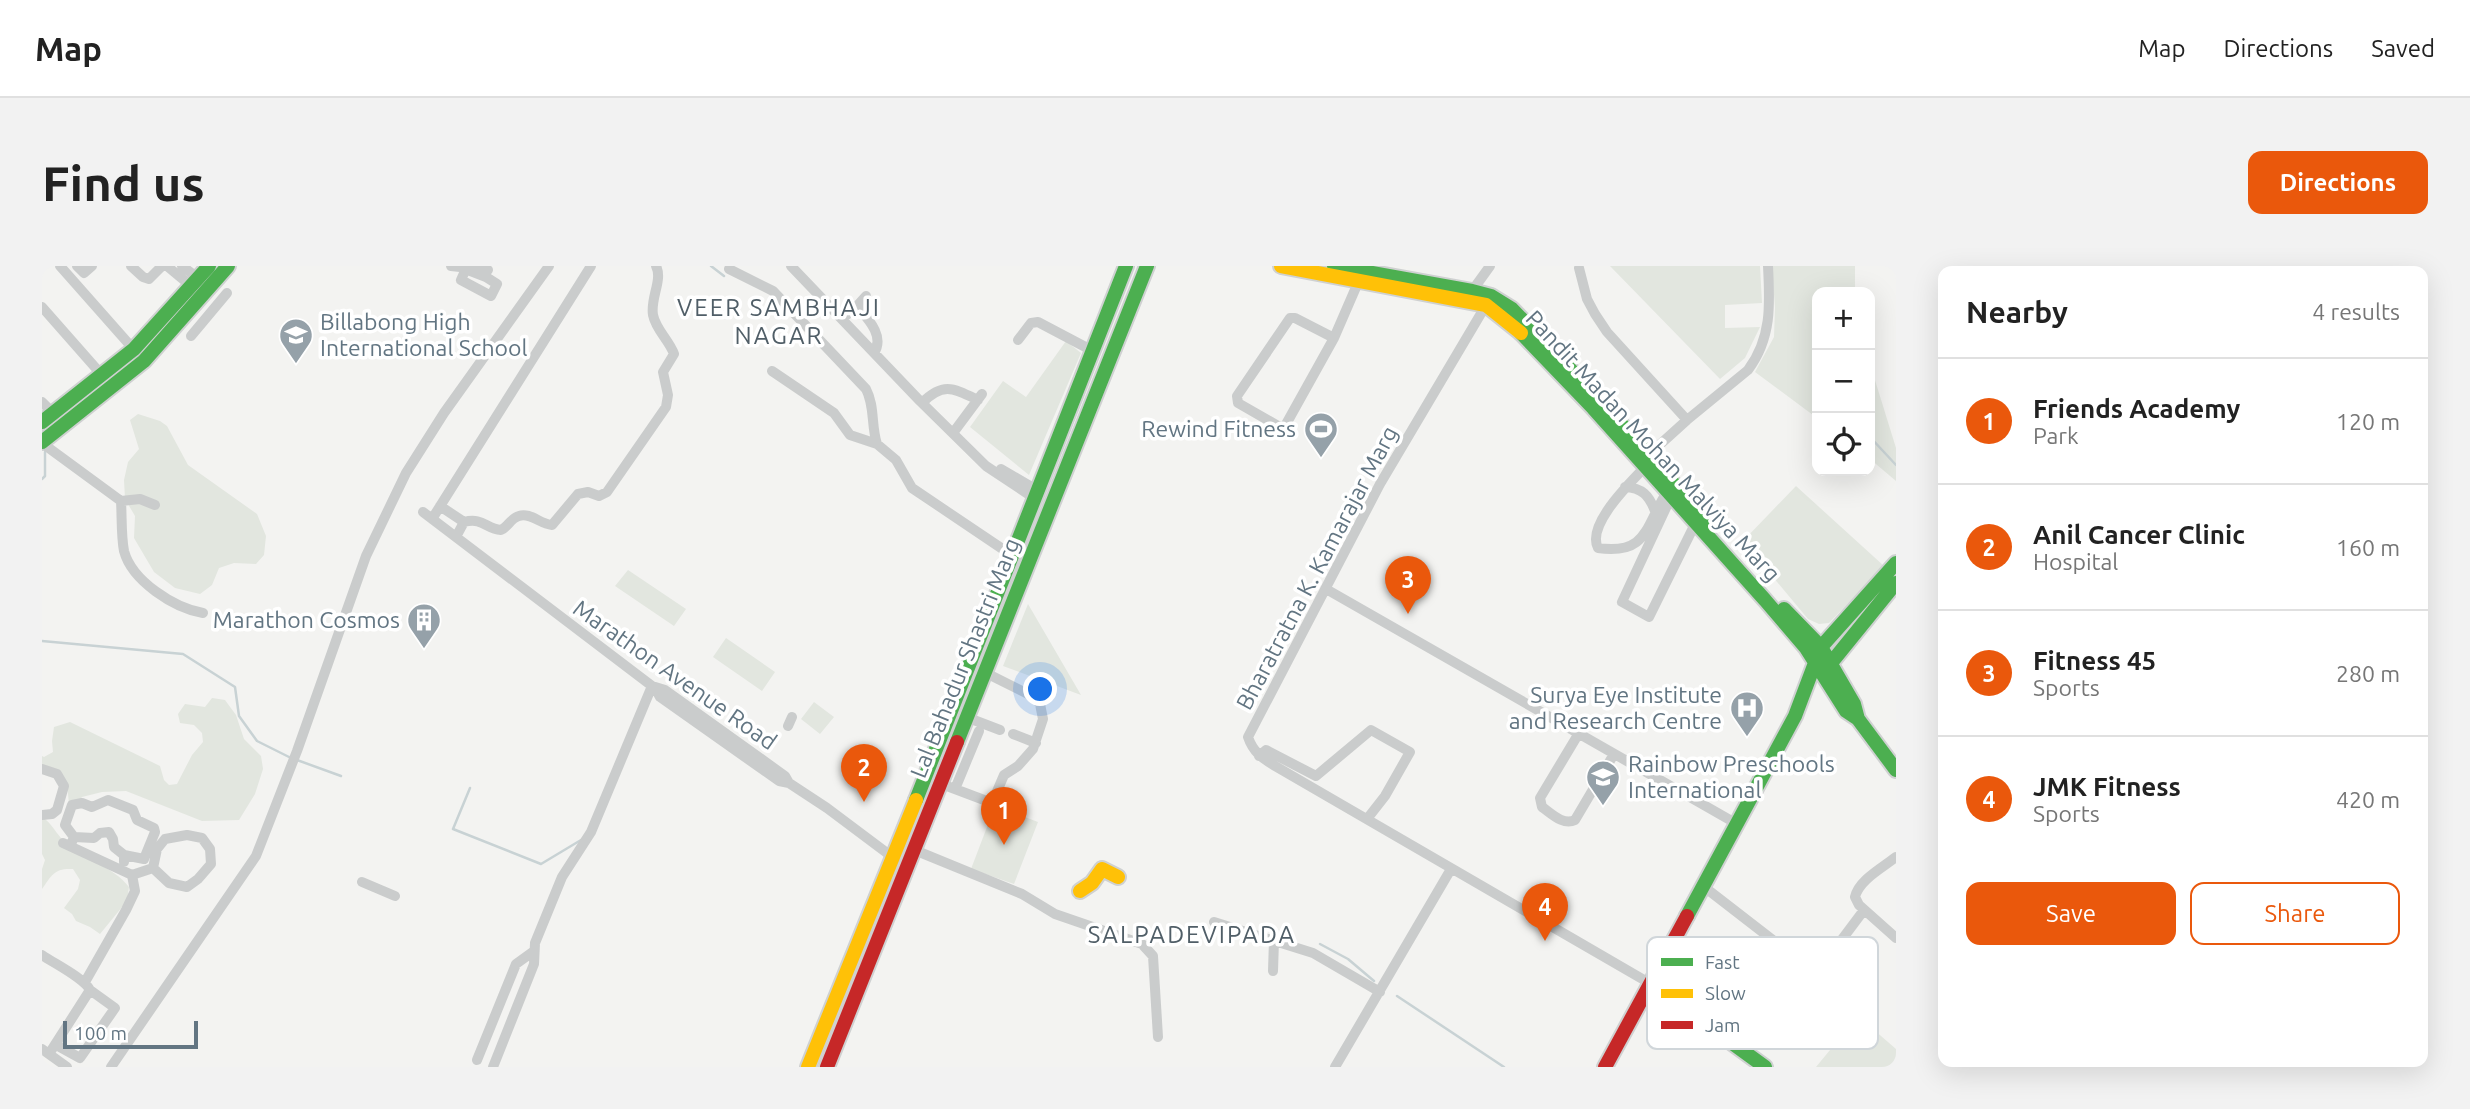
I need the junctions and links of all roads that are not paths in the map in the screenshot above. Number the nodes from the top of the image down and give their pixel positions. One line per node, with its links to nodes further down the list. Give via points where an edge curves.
1 (60, 266): 38 (street)
2 (76, 266): 3 (street, via 84,273)
3 (92, 266)
4 (131, 266): 5 (street, via 149,279)
5 (162, 266)
6 (167, 266): 24 (street)
7 (209, 266): 24 (street)
8 (228, 266): 30 (street)
9 (451, 266): 22 (street)
10 (549, 266): 126 (street, via 406,473 366,556 256,856)
11 (591, 266): 57 (street)
12 (656, 266): 62 (street, via 659,275 653,312 674,354 663,372 666,407 607,492 578,494 551,525 527,515 518,516 501,530 476,520)
13 (794, 266): 34 (street)
14 (1126, 266): 39 (street, Lal Bahadur Shastri Marg)
15 (1147, 266): 74 (street, Lal Bahadur Shastri Marg)
16 (1281, 266): 23 (street, Pandit Madan Mohan Malviya Marg)
17 (1334, 266): 25 (street, Pandit Madan Mohan Malviya Marg)
18 (1490, 266): 26 (street)
19 (1768, 266): 47 (street, via 1770,306 1762,347 1748,370)
20 (1579, 268): 47 (street, via 1587,299 1607,332)
21 (729, 269): 50 (street, via 773,291 866,389)
22 (485, 270)
23 (1321, 270): 25 (street, Pandit Madan Mohan Malviya Marg)
24 (188, 275): 38 (street)
25 (1359, 281): 26 (street, Pandit Madan Mohan Malviya Marg); 29 (street, Pandit Madan Mohan Malviya Marg); 36 (street)
26 (1472, 291): 29 (street, Pandit Madan Mohan Malviya Marg)
27 (227, 293): 33 (street)
28 (866, 296): 31 (street)
29 (1489, 301): 51 (street, Pandit Madan Mohan Malviya Marg, via 1512,309 1599,399); 67 (street, Bharatratna K. Kamarajar Marg, via 1380,484)
30 (195, 303): 33 (street); 41 (street)
31 (857, 306): 34 (street); 40 (street, via 878,337)
32 (42, 307): 43 (street)
33 (209, 314): 35 (street)
34 (843, 318): 40 (street)
35 (191, 336)
36 (1334, 338): 36 (street, via 1283,427 1238,403 1237,396 1287,320 1295,318)
37 (1018, 340): 39 (street, via 1031,323 1038,322)
38 (134, 349): 41 (street); 43 (street)
39 (1093, 351): 53 (street, Lal Bahadur Shastri Marg)
40 (875, 352): 45 (street)
41 (144, 361): 49 (street)
42 (772, 371): 50 (street, via 834,413 850,435)
43 (101, 374): 46 (street)
44 (42, 401): 46 (street)
45 (923, 402): 48 (street); 48 (street, via 946,388 980,397)
46 (47, 418)
47 (1687, 420): 51 (street)
48 (955, 431): 53 (street, via 991,468)
49 (42, 443): 55 (street)
50 (877, 444): 64 (street, via 895,460 912,488)
51 (1645, 462): 52 (street); 54 (street, Pandit Madan Mohan Malviya Marg); 61 (street, Pandit Madan Mohan Malviya Marg)
52 (1625, 487): 58 (street, via 1648,496); 58 (street, via 1597,529 1598,548 1636,545)
53 (1036, 494): 64 (street, Lal Bahadur Shastri Marg)
54 (1669, 494): 58 (street); 61 (street, Pandit Madan Mohan Malviya Marg); 61 (street, via 1622,602 1649,617)
55 (121, 501): 56 (street, via 139,499); 68 (street, via 128,561 167,600)
56 (155, 505)
57 (440, 506): 60 (street); 62 (street)
58 (1655, 511)
59 (423, 512): 60 (street, Marathon Avenue Road)
60 (432, 519): 63 (street, Marathon Avenue Road)
61 (1698, 519): 71 (street, Pandit Madan Mohan Malviya Marg); 73 (street, Pandit Madan Mohan Malviya Marg)
62 (464, 522): 63 (street)
63 (456, 537): 75 (street, Marathon Avenue Road)
64 (1013, 556): 96 (street, Lal Bahadur Shastri Marg)
65 (1896, 563): 69 (street)
66 (1896, 583): 70 (street)
67 (1326, 589): 80 (street); 84 (street, Bharatratna K. Kamarajar Marg, via 1248,737)
68 (202, 613)
69 (1843, 622): 70 (street); 71 (street)
70 (1854, 634): 72 (street)
71 (1821, 647): 72 (street, Pandit Madan Mohan Malviya Marg); 73 (street)
72 (1831, 663): 73 (street); 77 (street, Pandit Madan Mohan Malviya Marg)
73 (1819, 670): 77 (street, Pandit Madan Mohan Malviya Marg, via 1846,712); 91 (street, via 1814,692 1795,716)
74 (984, 671): 76 (street, Lal Bahadur Shastri Marg); 82 (street, via 1034,697 1040,705 1043,725)
75 (654, 687): 96 (street, Marathon Avenue Road, via 670,705 779,781 827,808); 113 (street, via 591,832 562,877)
76 (966, 717): 78 (street); 87 (street, Lal Bahadur Shastri Marg)
77 (1858, 719): 86 (street, Pandit Madan Mohan Malviya Marg)
78 (1000, 730)
79 (979, 731): 88 (street)
80 (1579, 733): 83 (street); 83 (street, via 1540,798 1542,807 1564,822 1575,820)
81 (1013, 734): 82 (street)
82 (1036, 743): 88 (street, via 1018,766 1004,775 992,803)
83 (1614, 754): 91 (street)
84 (1259, 756): 90 (street); 90 (street, via 1266,750 1316,776 1371,730 1410,752)
85 (42, 769): 89 (street, via 57,774 64,786 57,810)
86 (1896, 770)
87 (939, 783): 88 (street); 93 (street, Lal Bahadur Shastri Marg)
88 (955, 789)
89 (42, 815)
90 (1367, 819): 99 (street)
91 (1737, 824): 103 (street)
92 (69, 843): 94 (street, via 109,832 114,847); 94 (street, via 65,825 72,805 92,807 108,800 133,810 137,820 154,828 144,859); 100 (street)
93 (912, 849): 98 (street, Lal Bahadur Shastri Marg); 120 (street, via 1022,894 1055,914 1142,944 1153,956)
94 (124, 855): 100 (street)
95 (1896, 857): 106 (street, via 1857,890 1856,900)
96 (893, 858): 98 (street); 128 (street, Lal Bahadur Shastri Marg)
97 (153, 868): 97 (street, via 157,849 165,839 202,838 210,849 208,869 187,887 169,883); 100 (street)
98 (905, 868): 129 (street, Lal Bahadur Shastri Marg)
99 (1451, 869): 116 (street); 119 (street)
100 (129, 872): 117 (street, via 135,891)
101 (1118, 877): 104 (street, via 1102,869)
102 (362, 882): 105 (street)
103 (1703, 886): 108 (street); 109 (street)
104 (1080, 891)
105 (394, 896)
106 (1864, 910): 110 (street); 111 (street)
107 (1214, 922): 112 (street)
108 (1676, 937)
109 (1769, 937)
110 (1844, 937)
111 (1896, 938)
112 (1274, 940): 115 (street); 119 (street, via 1313,953)
113 (534, 951): 124 (street, via 516,964); 127 (street, via 534,964)
114 (42, 955): 117 (street)
115 (1273, 971)
116 (1647, 982)
117 (88, 986): 121 (street, via 116,1008 80,1058); 123 (street)
118 (1647, 991): 131 (street)
119 (1380, 992): 130 (street)
120 (1158, 1037)
121 (60, 1047)
122 (1740, 1049): 132 (street)
123 (46, 1052): 125 (street)
124 (477, 1060)
125 (67, 1067)
126 (111, 1067)
127 (492, 1067)
128 (808, 1067)
129 (827, 1067)
130 (1335, 1067)
131 (1605, 1067)
132 (1765, 1067)

